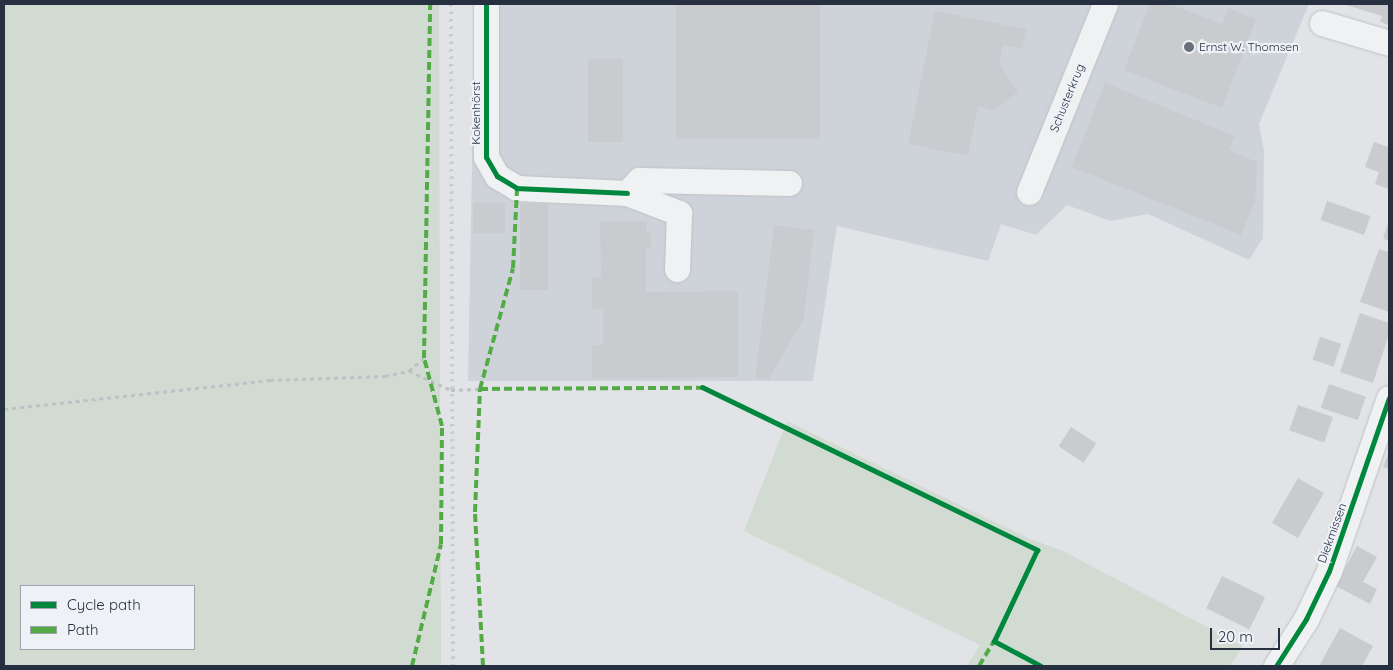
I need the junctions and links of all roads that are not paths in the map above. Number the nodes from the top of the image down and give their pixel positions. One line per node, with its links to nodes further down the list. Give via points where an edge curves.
1 (486, 4): 7 (street, Kokenhörst, via 486,157 497,176 516,188)
2 (1105, 4): 6 (street, Schusterkrug)
3 (1322, 23): 4 (street)
4 (1389, 43)
5 (789, 183): 7 (street, via 640,180)
6 (1029, 192)
7 (627, 194): 8 (street, Kokenhörst, via 679,213)
8 (678, 269)
9 (1389, 398): 10 (street, Diekmissen, via 1330,571 1306,620)
10 (1276, 666)

